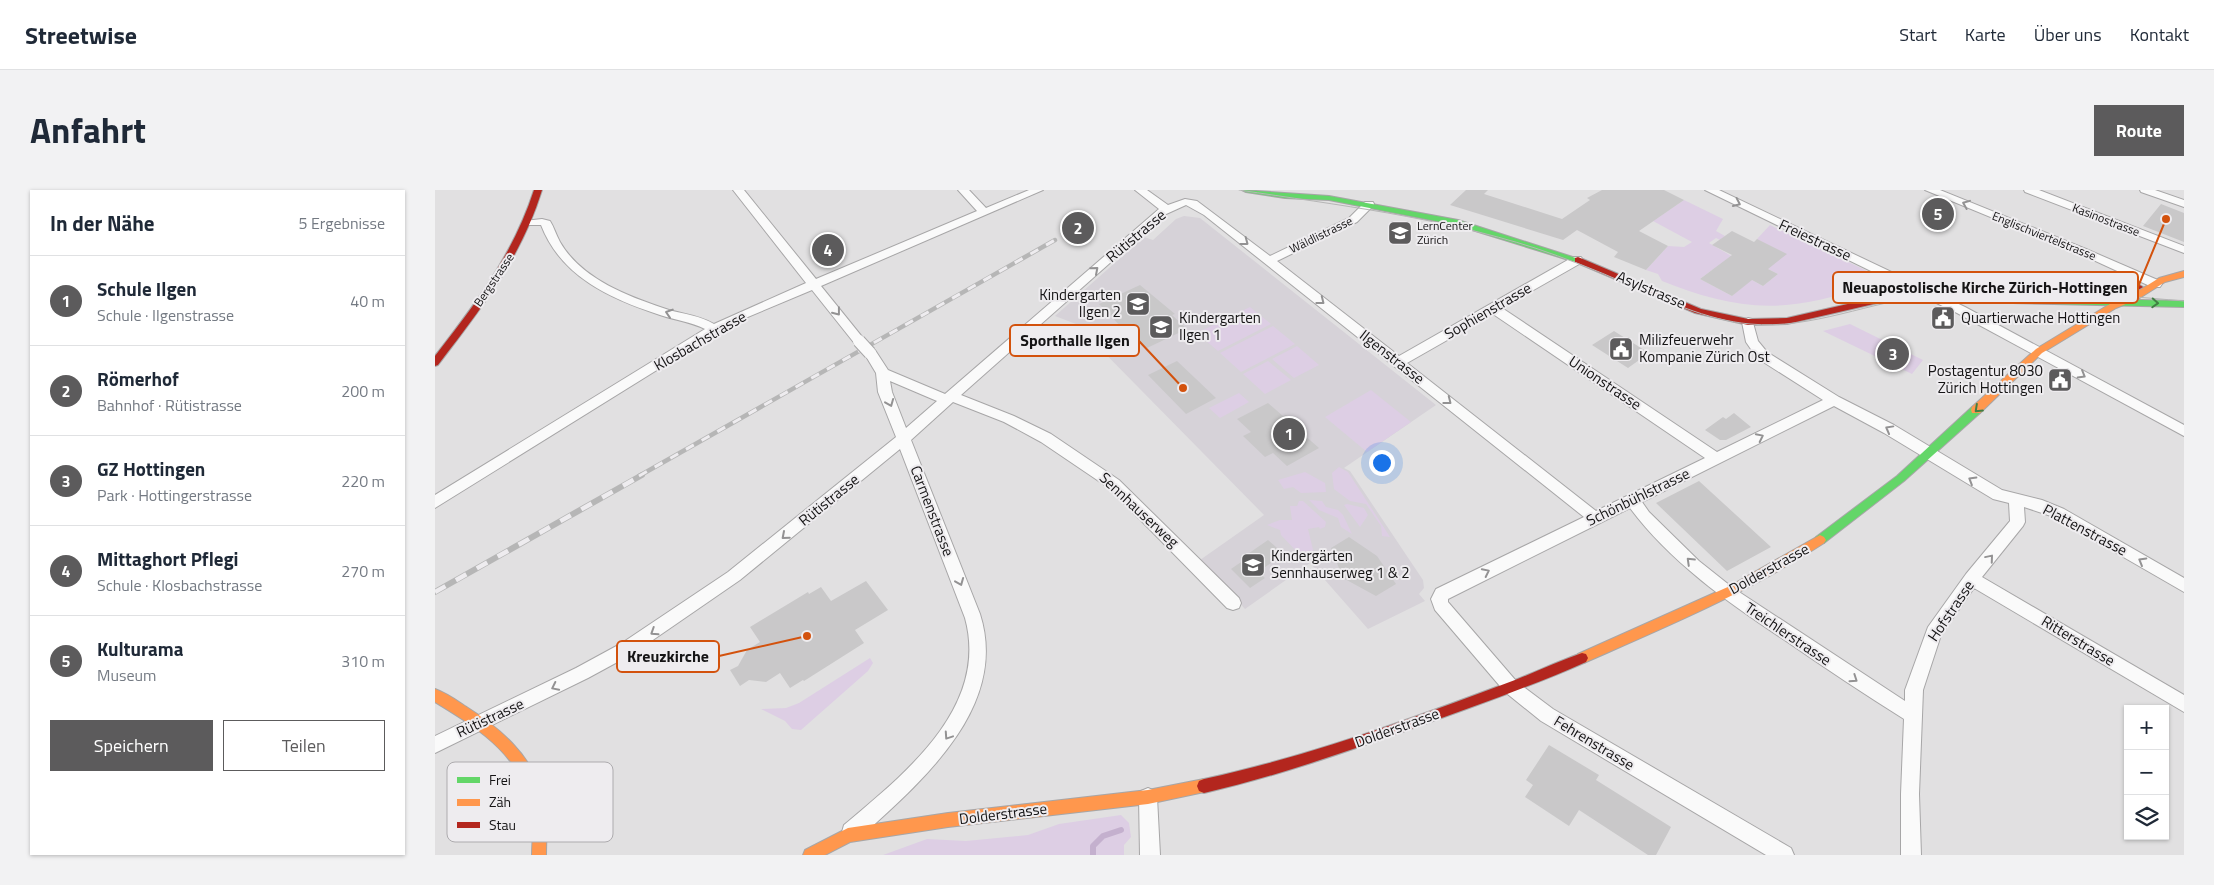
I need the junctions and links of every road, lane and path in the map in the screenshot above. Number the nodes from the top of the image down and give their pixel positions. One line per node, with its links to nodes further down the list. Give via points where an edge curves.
1 (538, 190): 18 (main road, Bergstrasse)
2 (738, 190): 23 (street, Carmenstrasse)
3 (963, 190): 17 (street)
4 (1038, 190): 17 (street, Klosbachstrasse)
5 (1140, 190): 16 (street)
6 (1246, 190): 12 (main road, Asylstrasse)
7 (1309, 190): 12 (main road, Asylstrasse)
8 (1710, 190): 26 (street, Freiestrasse, one-way to 26)
9 (1930, 190): 24 (street, Englischviertelstrasse, one-way to 9, via 2082,251)
10 (2029, 190): 19 (street, Kasinostrasse)
11 (2145, 190): 15 (street)
12 (1329, 198): 14 (main road, Asylstrasse)
13 (1185, 202): 16 (street, Rütistrasse); 20 (street, Ilgenstrasse, one-way to 20, via 1208,213)
14 (1369, 204): 20 (street, Wäldlistrasse, via 1353,220); 21 (main road, Asylstrasse, via 1458,224)
15 (2184, 204)
16 (1166, 209): 36 (street, Rütistrasse, one-way to 16)
17 (984, 212): 23 (street, Klosbachstrasse)
18 (528, 223): 31 (street, one-way to 18, via 621,298 570,262 556,245 546,223); 33 (main road, Bergstrasse, via 496,280)
19 (2184, 250)
20 (1270, 260): 34 (street, Ilgenstrasse, one-way to 34)
21 (1577, 260): 29 (street, Sophienstrasse); 30 (main road, Asylstrasse, via 1699,311)
22 (2184, 274): 24 (main road)
23 (814, 284): 31 (street, Klosbachstrasse, via 727,321); 35 (street, Carmenstrasse, one-way to 35, bridge)
24 (2153, 286): 25 (main road); 26 (main road, via 1956,280 1937,284); 27 (main road, Dolderstrasse)
25 (2176, 289)
26 (1927, 293): 27 (main road, via 1969,300); 30 (main road, Asylstrasse, via 1879,300 1787,321); 32 (street, Freiestrasse)
27 (2125, 302): 28 (main road, one-way to 28); 32 (main road, Dolderstrasse)
28 (2181, 307)
29 (1493, 308): 34 (street, Sophienstrasse); 41 (street, Unionstrasse)
30 (1748, 322): 37 (street, via 1752,342 1762,355)
31 (714, 330): 44 (street, Klosbachstrasse)
32 (2039, 351): 38 (street, Freiestrasse, one-way to 38); 40 (main road, Dolderstrasse, one-way to 40)
33 (435, 362)
34 (1399, 362): 45 (street, Ilgenstrasse, one-way to 45)
35 (883, 373): 36 (street, Sennhauserweg); 39 (street, Carmenstrasse, one-way to 39, via 885,392)
36 (949, 398): 39 (street, Rütistrasse); 50 (street, Sennhauserweg, via 1009,419 1046,438 1114,484)
37 (1834, 400): 40 (street, one-way to 37); 41 (street, Schönbühlstrasse, one-way to 37)
38 (2184, 431)
39 (904, 438): 55 (street, Rütistrasse, one-way to 55, via 734,576 667,623 583,673); 59 (street, Carmenstrasse, one-way to 59, via 968,604 976,634 975,672 968,700 936,752 917,774)
40 (1931, 453): 43 (street, Plattenstrasse, one-way to 40, via 1998,495); 48 (main road, Dolderstrasse, via 1849,521 1799,555)
41 (1716, 458): 42 (street, Schönbühlstrasse)
42 (1632, 500): 45 (street, Schönbühlstrasse); 48 (street, Treichlerstrasse, one-way to 42, via 1643,516)
43 (2016, 500): 46 (street, Hofstrasse, one-way to 43, via 2018,522); 47 (street, Plattenstrasse, one-way to 43, via 2059,513)
44 (435, 502)
45 (1595, 518): 49 (street, Schönbühlstrasse, one-way to 45)
46 (1973, 579): 53 (street, Ritterstrasse); 54 (street, Hofstrasse, via 1934,632 1914,690)
47 (2184, 586)
48 (1727, 593): 51 (main road, Dolderstrasse, via 1541,677); 54 (street, Treichlerstrasse, one-way to 54)
49 (1442, 594): 51 (street, Fehrenstrasse, via 1439,599 1441,605)
50 (1233, 603)
51 (1511, 687): 58 (main road, Dolderstrasse, via 1327,753 1237,779); 64 (street, Fehrenstrasse, via 1547,715)
52 (435, 695): 55 (main road)
53 (2184, 704)
54 (1912, 714): 65 (street, Hofstrasse)
55 (480, 722): 56 (street, Rütistrasse); 57 (main road, via 502,738)
56 (435, 745)
57 (523, 762)
58 (1148, 797): 59 (main road, Dolderstrasse); 63 (street)
59 (848, 835): 62 (main road, Dolderstrasse)
60 (540, 842): 61 (main road)
61 (539, 855)
62 (810, 855)
63 (1150, 855)
64 (1784, 855)
65 (1911, 855)

